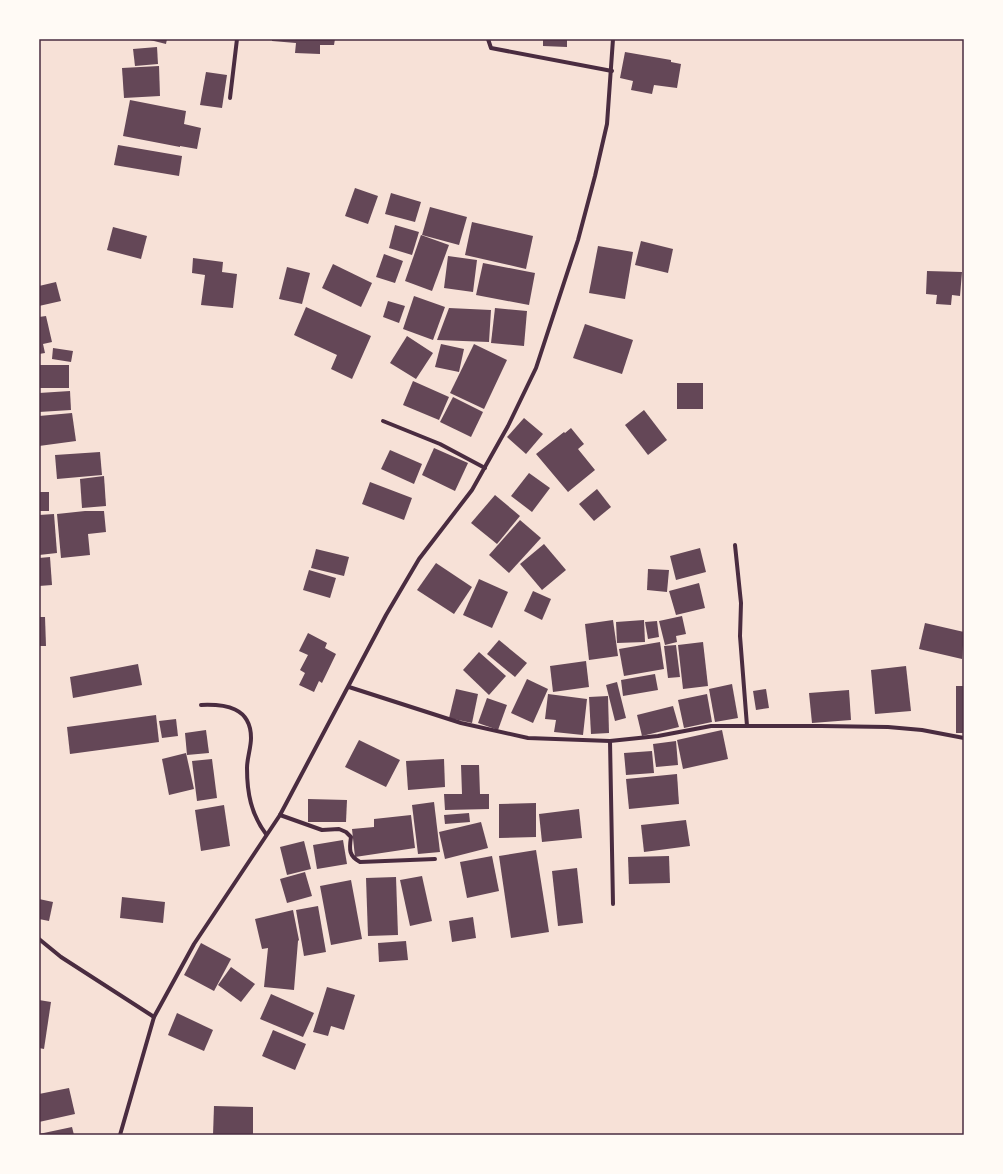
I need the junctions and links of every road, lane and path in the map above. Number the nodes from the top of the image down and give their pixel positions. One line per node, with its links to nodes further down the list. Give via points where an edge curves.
1 (236, 39): 5 (street)
2 (488, 39): 4 (street, via 491,48)
3 (613, 39): 4 (street)
4 (612, 71): 7 (street, via 607,124 578,240 536,368)
5 (230, 98)
6 (383, 421): 7 (street, via 440,444)
7 (485, 468): 9 (street, via 472,490 418,559)
8 (734, 545): 11 (street, via 741,603 740,636)
9 (349, 687): 13 (street, via 424,712 500,732 535,738); 14 (street)
10 (201, 705): 15 (street, via 219,704 243,714 248,720 251,739 247,767 248,794 256,819)
11 (748, 726): 12 (street, via 888,726); 13 (street, via 711,726 658,736)
12 (964, 738)
13 (610, 741): 17 (street)
14 (280, 815): 15 (street); 16 (street, via 322,830 339,829 346,832 351,837 349,851 353,858 360,862)
15 (266, 834): 19 (street, via 194,944)
16 (435, 859)
17 (613, 904)
18 (39, 939): 19 (street, via 61,957)
19 (154, 1016): 20 (street)
20 (120, 1135)

